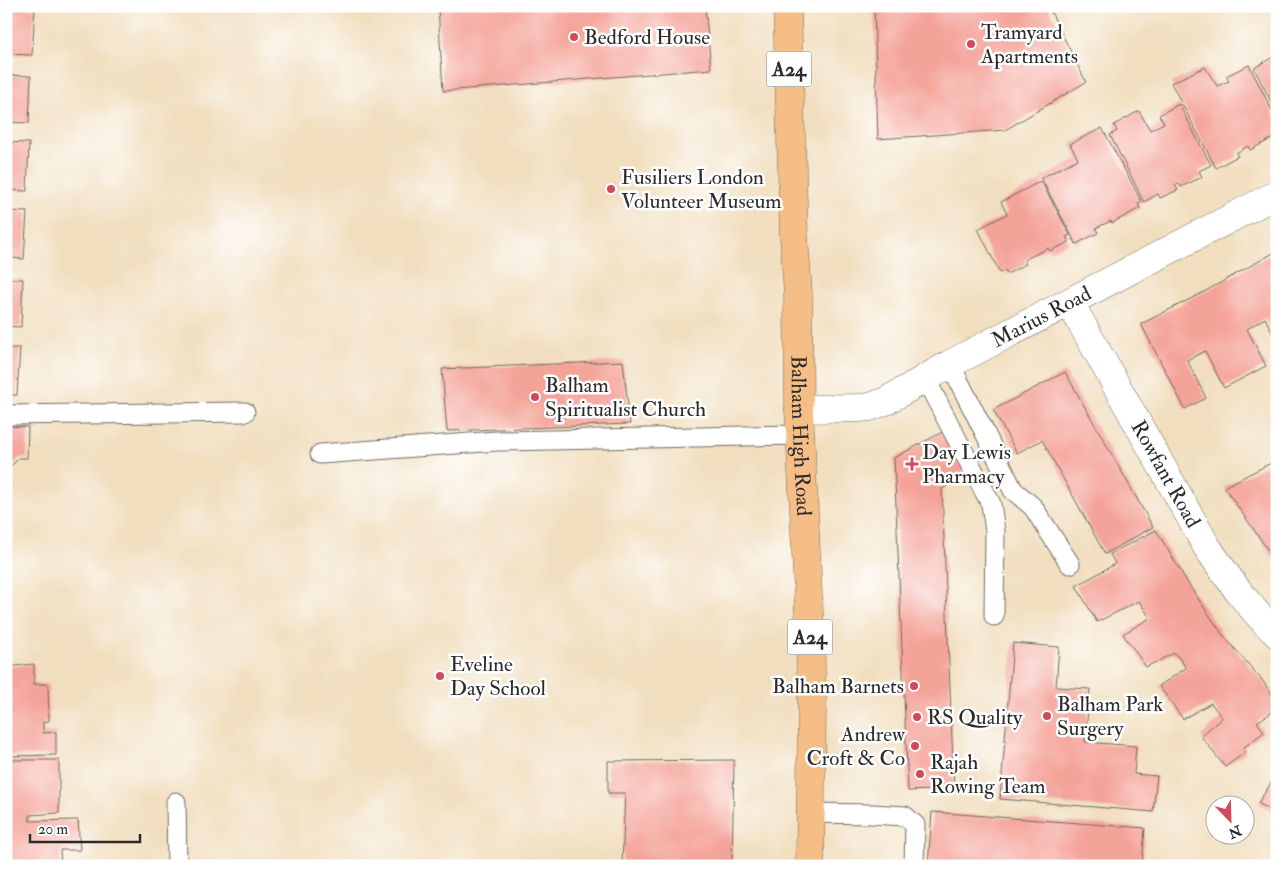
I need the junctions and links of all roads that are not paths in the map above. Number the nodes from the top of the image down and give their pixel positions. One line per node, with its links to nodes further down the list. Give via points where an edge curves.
1 (787, 6): 8 (highway, Balham High Road / A24)
2 (1277, 194): 3 (street, Marius Road)
3 (1070, 303): 4 (street, Marius Road); 12 (street, Rowfant Road, via 1207,547 1231,583)
4 (950, 364): 5 (street, Marius Road); 10 (lane, via 1013,490 1033,506)
5 (925, 378): 8 (street, Marius Road, via 870,407); 11 (lane, via 991,504)
6 (245, 412): 7 (lane)
7 (6, 415)
8 (800, 422): 9 (lane, via 708,438 497,441); 14 (highway, Balham High Road / A24, via 811,654)
9 (320, 454)
10 (1070, 564)
11 (994, 616)
12 (1277, 634)
13 (176, 802): 15 (lane)
14 (810, 813): 16 (highway, Balham High Road / A24); 17 (lane, via 905,816 915,824)
15 (178, 866)
16 (810, 866)
17 (914, 866)

